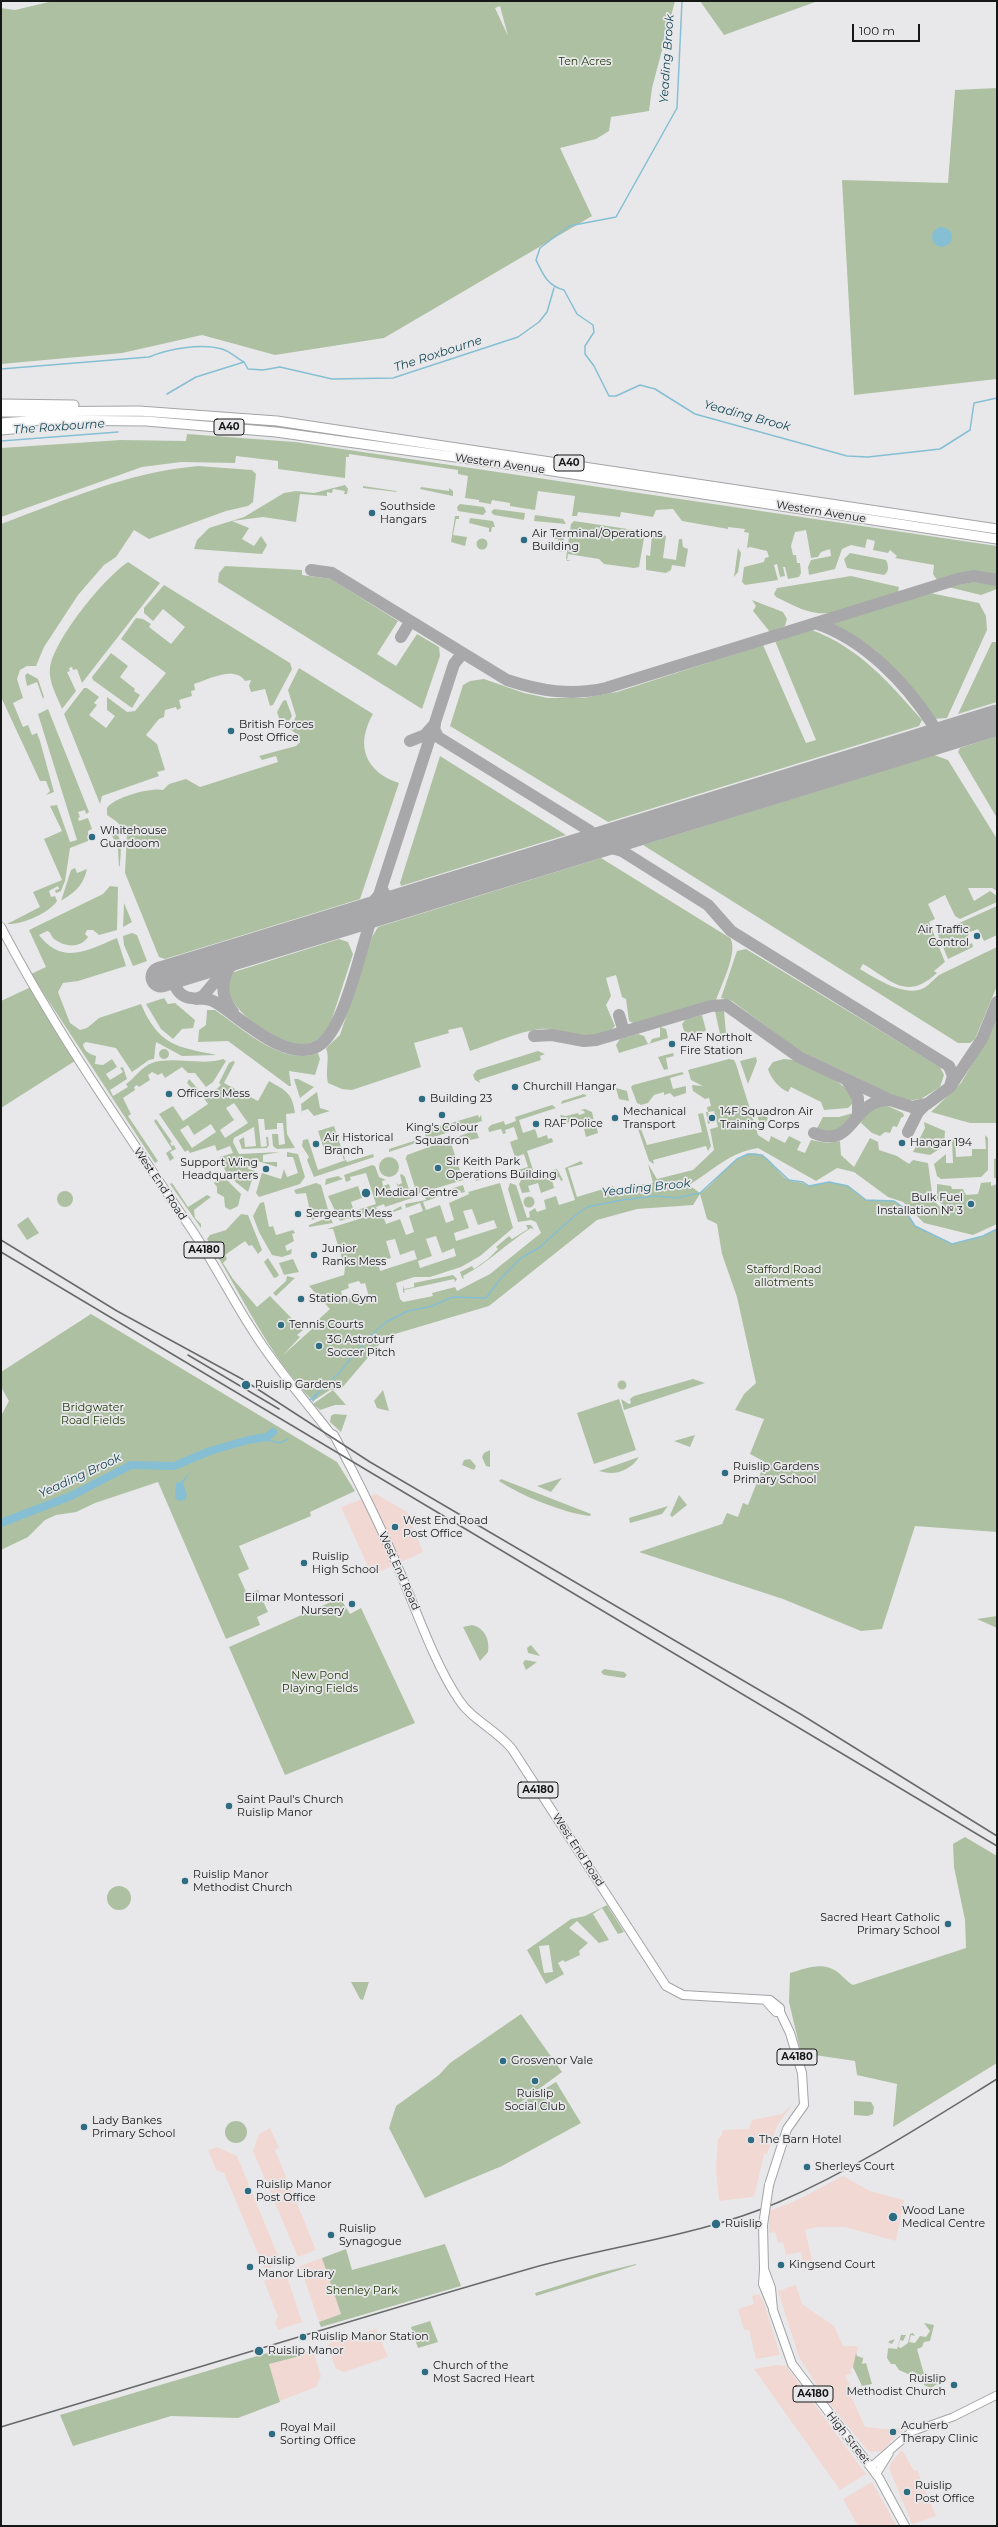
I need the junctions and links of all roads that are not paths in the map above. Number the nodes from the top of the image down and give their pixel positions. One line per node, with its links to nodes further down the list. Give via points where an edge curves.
1 (1, 404): 2 (highway, via 83,406)
2 (139, 411): 3 (highway, Western Avenue / A40); 7 (highway, Western Avenue / A40, via 224,416 334,429)
3 (1, 412)
4 (119, 421): 5 (highway, Western Avenue / A40, via 41,420); 6 (highway); 8 (highway, Western Avenue / A40, via 221,426 338,440)
5 (1, 423)
6 (1, 430)
7 (997, 529)
8 (997, 540)
9 (1, 927): 10 (main road, West End Road / A4180, bridge, via 33,986 78,1059 196,1236 253,1332 283,1375 332,1434 329,1438 352,1479 370,1504 457,1696 465,1708 502,1737 512,1749 664,1984 683,1995 766,2001 776,2012 780,2012 790,2033 802,2073 804,2105 787,2129 769,2185 763,2225)
10 (764, 2269): 11 (main road, West End Road / A4180); 12 (main road, West End Road / A4180, via 764,2290)
11 (769, 2282): 12 (main road, High Street / A4180)
12 (773, 2310): 15 (main road, High Street / A4180, via 796,2370)
13 (997, 2395): 14 (main road, via 953,2417 911,2432)
14 (892, 2449): 15 (main road); 16 (main road)
15 (871, 2467): 16 (main road, High Street / A4180)
16 (876, 2475): 17 (main road, High Street / A4180)
17 (905, 2526)

